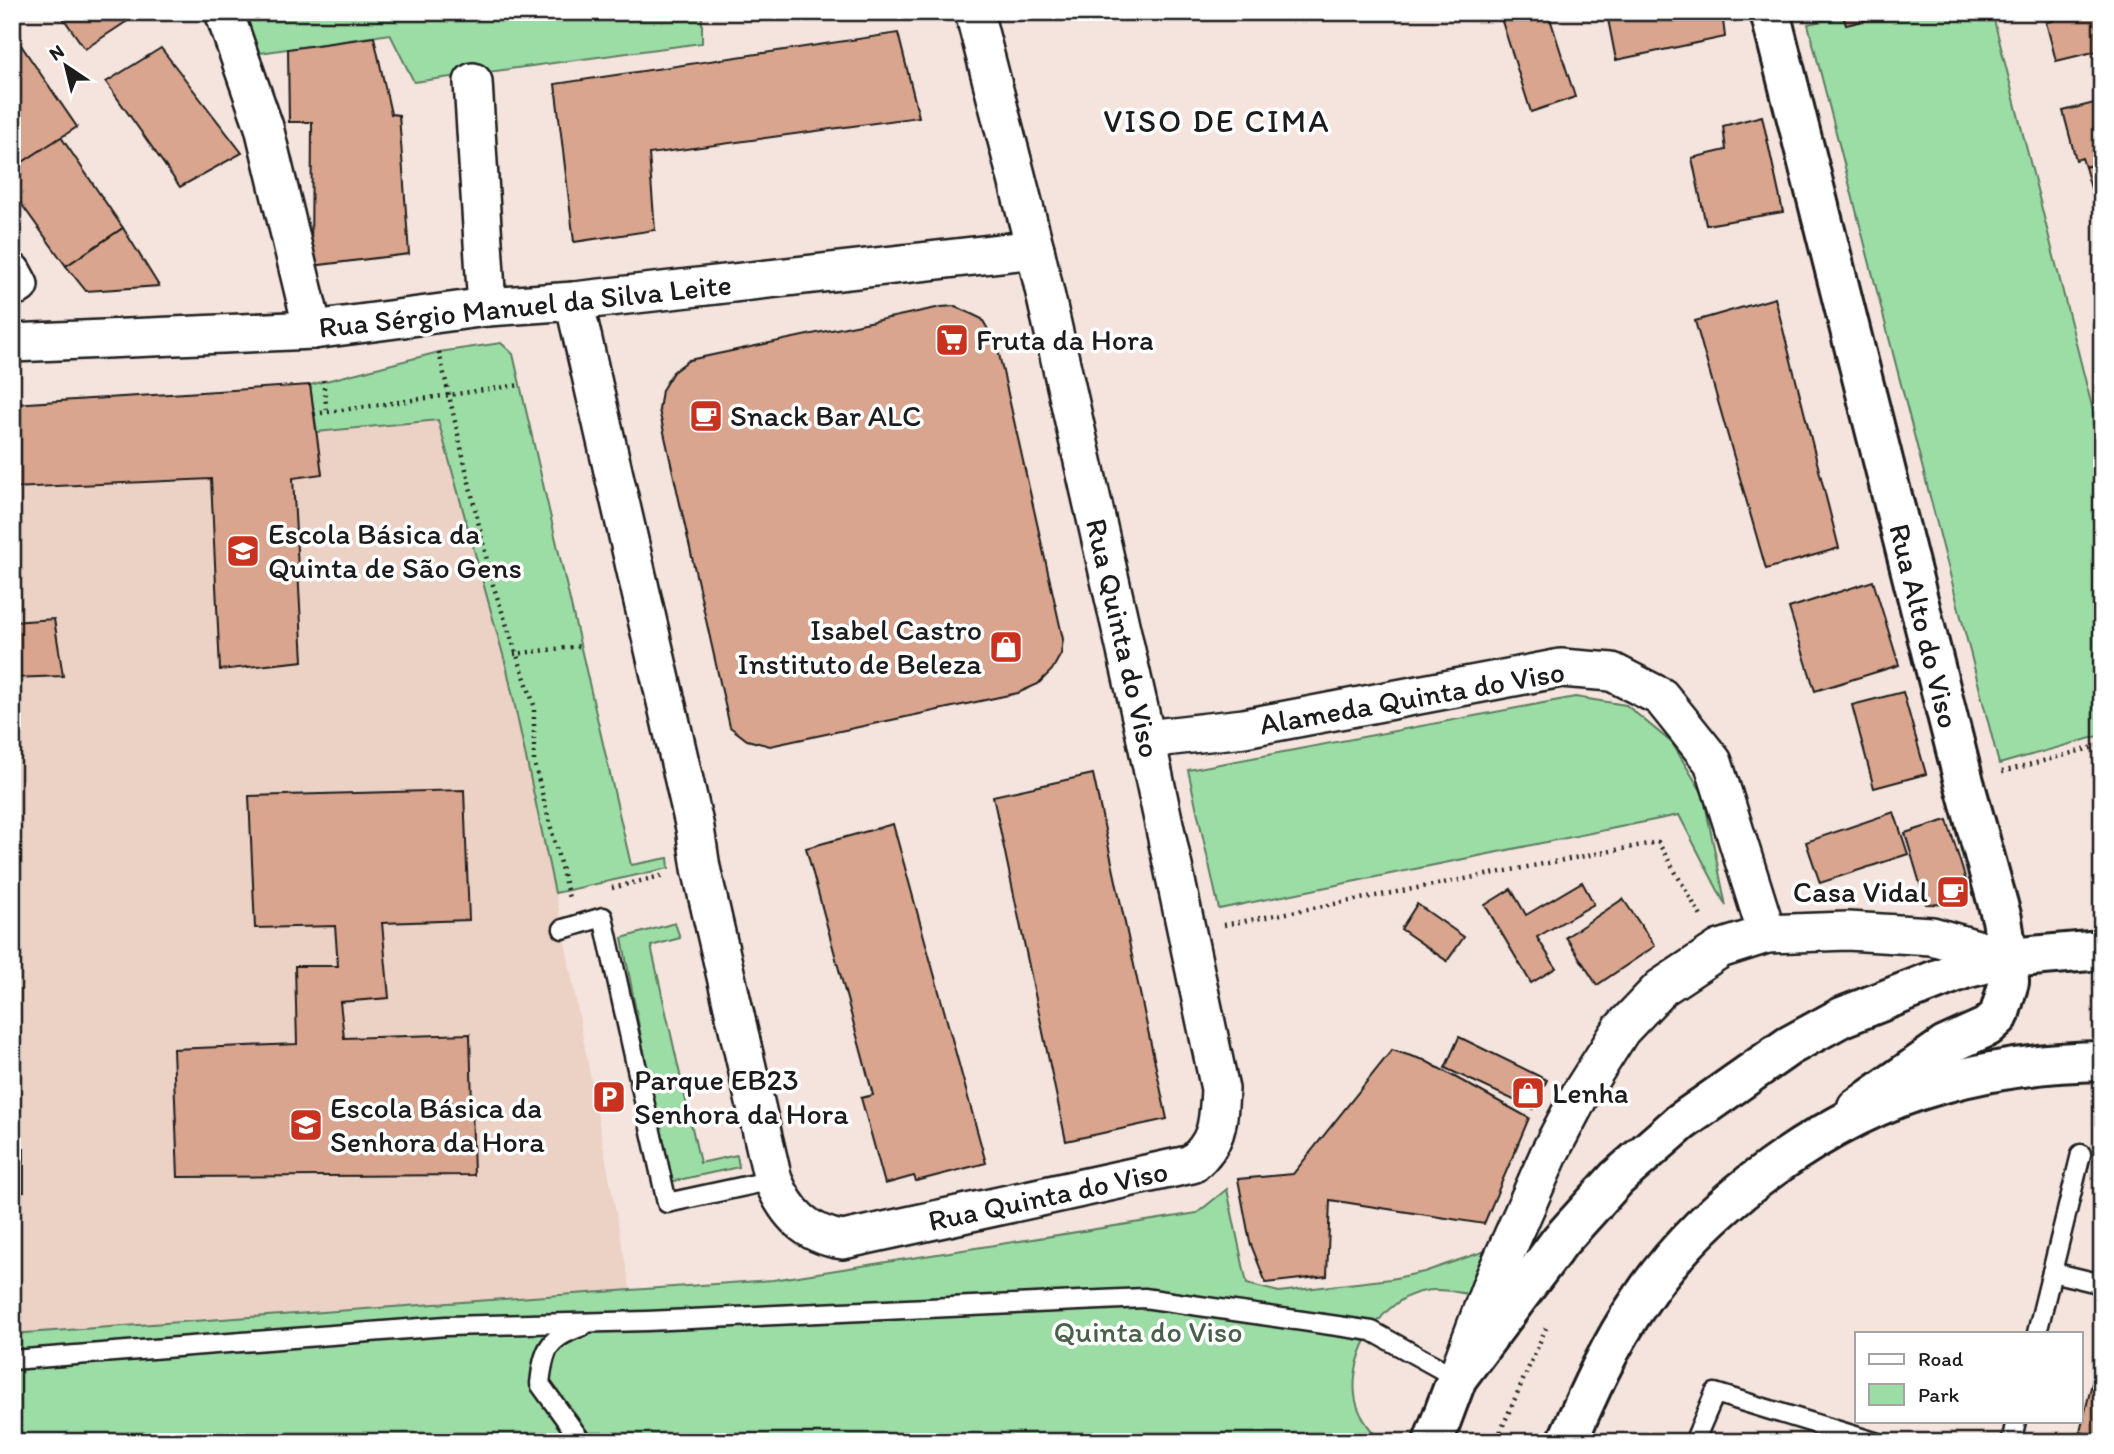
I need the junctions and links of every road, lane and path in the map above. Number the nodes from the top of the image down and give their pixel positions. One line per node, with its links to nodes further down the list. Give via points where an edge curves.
1 (224, 12): 8 (street, via 264,127)
2 (974, 12): 5 (street, Rua Quinta do Viso)
3 (1770, 12): 20 (main road, Rua Alto do Viso)
4 (473, 82): 7 (street)
5 (1035, 248): 6 (street, Rua Sérgio Manuel da Silva Leite); 18 (street, Rua Quinta do Viso)
6 (574, 301): 7 (street, Rua Sérgio Manuel da Silva Leite); 35 (street, Rua Quinta do Viso)
7 (487, 307): 8 (street, Rua Sérgio Manuel da Silva Leite)
8 (313, 330): 9 (street, Rua Sérgio Manuel da Silva Leite)
9 (12, 343)
10 (439, 352): 13 (path)
11 (323, 380): 14 (path)
12 (520, 385): 13 (path)
13 (449, 395): 14 (path); 17 (path, via 492,582)
14 (327, 412): 15 (path)
15 (314, 414)
16 (582, 646): 17 (path)
17 (514, 654): 24 (path, via 534,705 534,762)
18 (1146, 738): 27 (street, Rua Quinta do Viso); 28 (street, Alameda Quinta do Viso, via 1244,728 1561,668 1612,672 1661,696 1713,762)
19 (2102, 745): 20 (path)
20 (1964, 782): 31 (main road, Rua Alto do Viso)
21 (676, 872): 22 (path)
22 (610, 889)
23 (583, 896): 24 (path)
24 (570, 899): 25 (path)
25 (557, 902)
26 (563, 929): 35 (lane, via 603,917 667,1203)
27 (1185, 932): 29 (path, via 1658,842); 35 (street, Rua Quinta do Viso, via 1220,1089 1217,1126 1209,1150 1192,1164 843,1240 823,1237 805,1227 781,1199)
28 (1767, 934): 29 (street); 31 (street, via 1847,931 1932,936)
29 (1720, 949): 41 (street, via 1653,997 1620,1030 1581,1093 1493,1281)
30 (2102, 950): 31 (main road)
31 (2008, 958): 33 (main road, Rua Alto do Viso, via 2010,982 1999,1016 1987,1027 1945,1046); 41 (main road, via 1964,969 1842,1017 1789,1046 1681,1122 1617,1178 1560,1241)
32 (2102, 1061): 33 (main road, via 2060,1062 1938,1084)
33 (1809, 1143): 45 (main road, via 1713,1218 1649,1289 1606,1358)
34 (2081, 1154): 36 (lane)
35 (773, 1180)
36 (2052, 1272): 37 (lane); 39 (lane)
37 (2102, 1284)
38 (593, 1322): 40 (lane, via 446,1326); 41 (lane, via 1144,1298 1371,1331); 43 (lane, via 550,1343 540,1384)
39 (2037, 1332)
40 (12, 1360)
41 (1457, 1378): 44 (main road)
42 (2016, 1422): 48 (lane)
43 (582, 1442)
44 (1433, 1442)
45 (1567, 1442)
46 (1694, 1442): 47 (lane, via 1714,1393)
47 (1875, 1442)
48 (2011, 1442)

